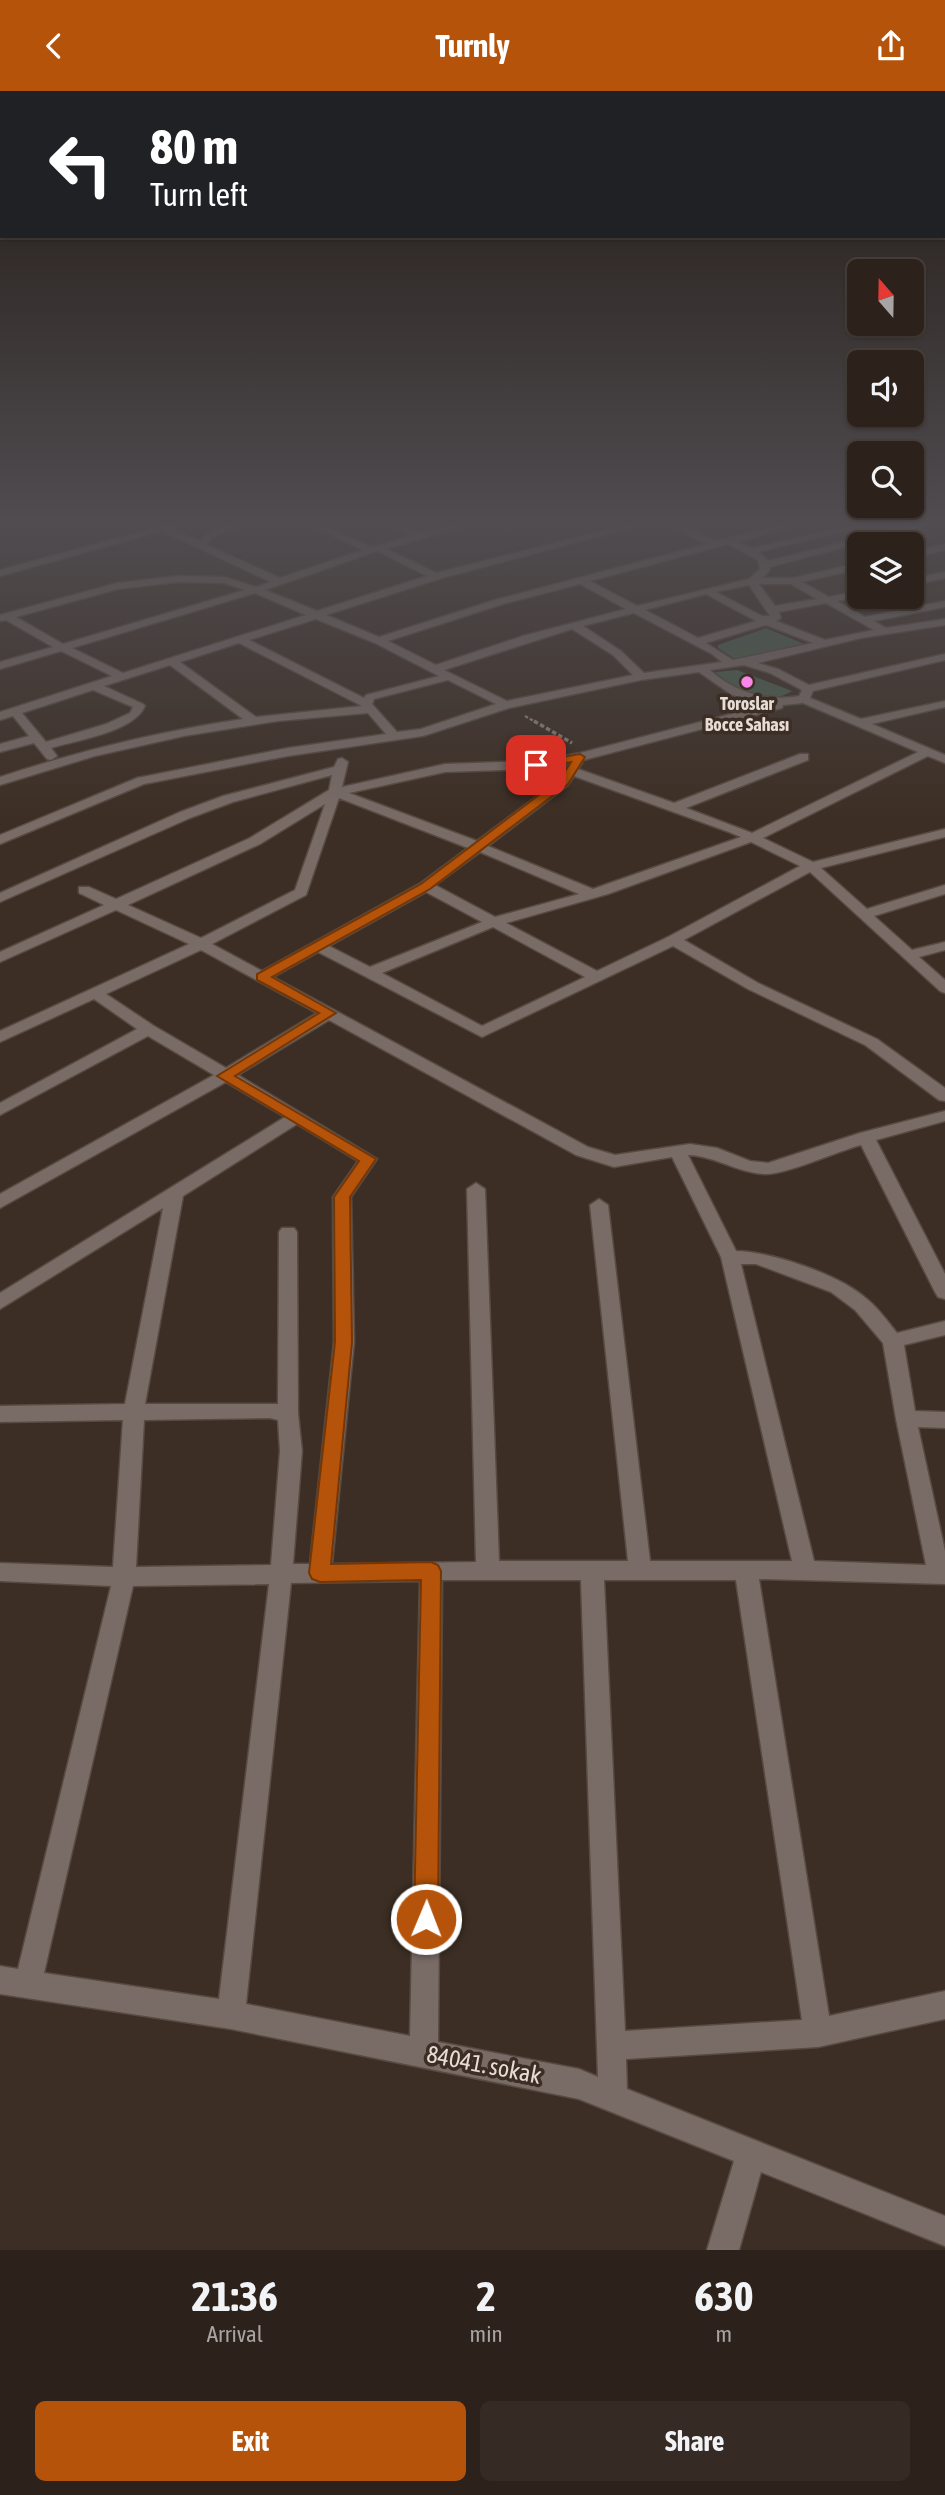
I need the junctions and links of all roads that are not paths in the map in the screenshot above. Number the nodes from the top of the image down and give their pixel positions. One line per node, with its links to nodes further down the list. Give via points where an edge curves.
1 (12, 622): 18 (street)
2 (150, 622): 18 (street)
3 (293, 622): 14 (street)
4 (331, 622): 15 (street)
5 (438, 622): 15 (street)
6 (585, 622): 12 (street)
7 (660, 622): 16 (street)
8 (752, 622): 16 (street)
9 (783, 622): 17 (street)
10 (867, 622): 13 (street)
11 (945, 622): 13 (street)
12 (573, 625): 24 (street); 28 (street, via 617,653)
13 (884, 631): 17 (street)
14 (239, 639): 20 (street); 34 (street)
15 (379, 641): 24 (street)
16 (697, 642): 22 (street)
17 (823, 643): 21 (street)
18 (63, 648): 23 (street); 27 (street)
19 (945, 657): 30 (street)
20 (171, 661): 27 (street); 37 (street)
21 (744, 662): 22 (street); 30 (street, via 774,671)
22 (730, 663): 25 (street)
23 (0, 666)
24 (435, 669): 26 (street)
25 (702, 669): 28 (street); 31 (street, via 750,697)
26 (450, 676): 33 (street); 34 (street, via 370,697)
27 (122, 677): 29 (street)
28 (641, 677): 33 (street)
29 (94, 686): 35 (street); 40 (street, via 139,706 135,715 110,727)
30 (806, 694): 31 (street); 38 (street)
31 (788, 703): 44 (street)
32 (945, 704): 38 (street)
33 (506, 705): 39 (street)
34 (369, 707): 37 (street); 39 (street)
35 (15, 712): 36 (street); 40 (street)
36 (0, 716)
37 (252, 720): 47 (street)
38 (859, 723): 43 (street)
39 (395, 737): 41 (street)
40 (40, 742): 42 (street); 47 (street)
41 (350, 742): 48 (street); 55 (street, via 141,782)
42 (0, 747)
43 (928, 752): 46 (street); 54 (street)
44 (585, 756): 49 (street); 51 (street, via 536,765 445,768)
45 (804, 757): 52 (street)
46 (945, 759)
47 (58, 764): 50 (street)
48 (340, 769): 51 (street); 62 (street, via 185,815)
49 (571, 771): 52 (street); 56 (street, via 564,782)
50 (0, 781)
51 (335, 792): 56 (street); 63 (street, via 255,841); 67 (street, via 301,892)
52 (674, 808): 54 (street)
53 (945, 834): 57 (street)
54 (754, 837): 57 (street); 61 (street)
55 (0, 840)
56 (478, 846): 58 (street); 61 (street)
57 (811, 866): 64 (street); 66 (street)
58 (426, 886): 65 (street); 68 (street)
59 (945, 889): 64 (street)
60 (85, 890): 63 (street)
61 (592, 894): 65 (street)
62 (0, 898)
63 (115, 905): 67 (street); 71 (street)
64 (865, 914): 70 (street)
65 (494, 922): 72 (street); 74 (street)
66 (673, 940): 74 (street); 81 (street, via 753,986 870,1042)
67 (201, 944): 73 (street); 76 (street)
68 (318, 946): 72 (street); 73 (street)
69 (945, 946): 70 (street)
70 (909, 955): 75 (street)
71 (0, 958)
72 (370, 973): 74 (street, via 482,1032)
73 (262, 977): 77 (street)
74 (597, 977)
75 (945, 988)
76 (95, 993): 78 (street); 79 (street)
77 (329, 1013): 80 (street); 86 (street, via 582,1151 614,1161)
78 (148, 1029): 80 (street); 82 (street)
79 (0, 1037)
80 (225, 1076): 84 (street); 89 (street)
81 (945, 1096)
82 (0, 1110)
83 (945, 1116): 85 (street)
84 (295, 1118): 88 (street); 109 (street, via 368,1159 342,1197 344,1342)
85 (866, 1137): 86 (street, via 769,1169 746,1166 716,1153); 93 (street)
86 (677, 1150): 92 (street)
87 (476, 1189): 107 (street)
88 (175, 1193): 94 (street); 97 (street)
89 (0, 1202)
90 (599, 1205): 103 (street)
91 (288, 1232): 99 (street)
92 (730, 1257): 96 (street, via 758,1258 838,1287 862,1305); 105 (street)
93 (945, 1292)
94 (0, 1303)
95 (945, 1328): 96 (street)
96 (894, 1341): 100 (street)
97 (134, 1410): 98 (street); 99 (street, via 270,1410); 112 (street)
98 (0, 1414)
99 (288, 1414): 110 (street, via 291,1451)
100 (906, 1419): 101 (street); 111 (street)
101 (945, 1420)
102 (592, 1570): 103 (street); 107 (street); 117 (street)
103 (640, 1570): 104 (street)
104 (746, 1570): 105 (street); 116 (street)
105 (805, 1570): 111 (street)
106 (431, 1571): 107 (street); 109 (street); 118 (street)
107 (488, 1571)
108 (0, 1572): 112 (street)
109 (320, 1573): 110 (street)
110 (281, 1574): 112 (street); 115 (street)
111 (942, 1575)
112 (124, 1577): 113 (street)
113 (14, 1982): 115 (street, 84041. sokak)
114 (945, 2005): 116 (street)
115 (230, 2015): 118 (street, 84041. sokak)
116 (818, 2033): 117 (street)
117 (611, 2046): 119 (street)
118 (424, 2053): 119 (street, 84041. sokak, via 579,2084)
119 (613, 2097): 120 (street, 84041. sokak)
120 (752, 2153): 121 (street, 84041. sokak); 122 (street)
121 (945, 2231)
122 (723, 2250)

